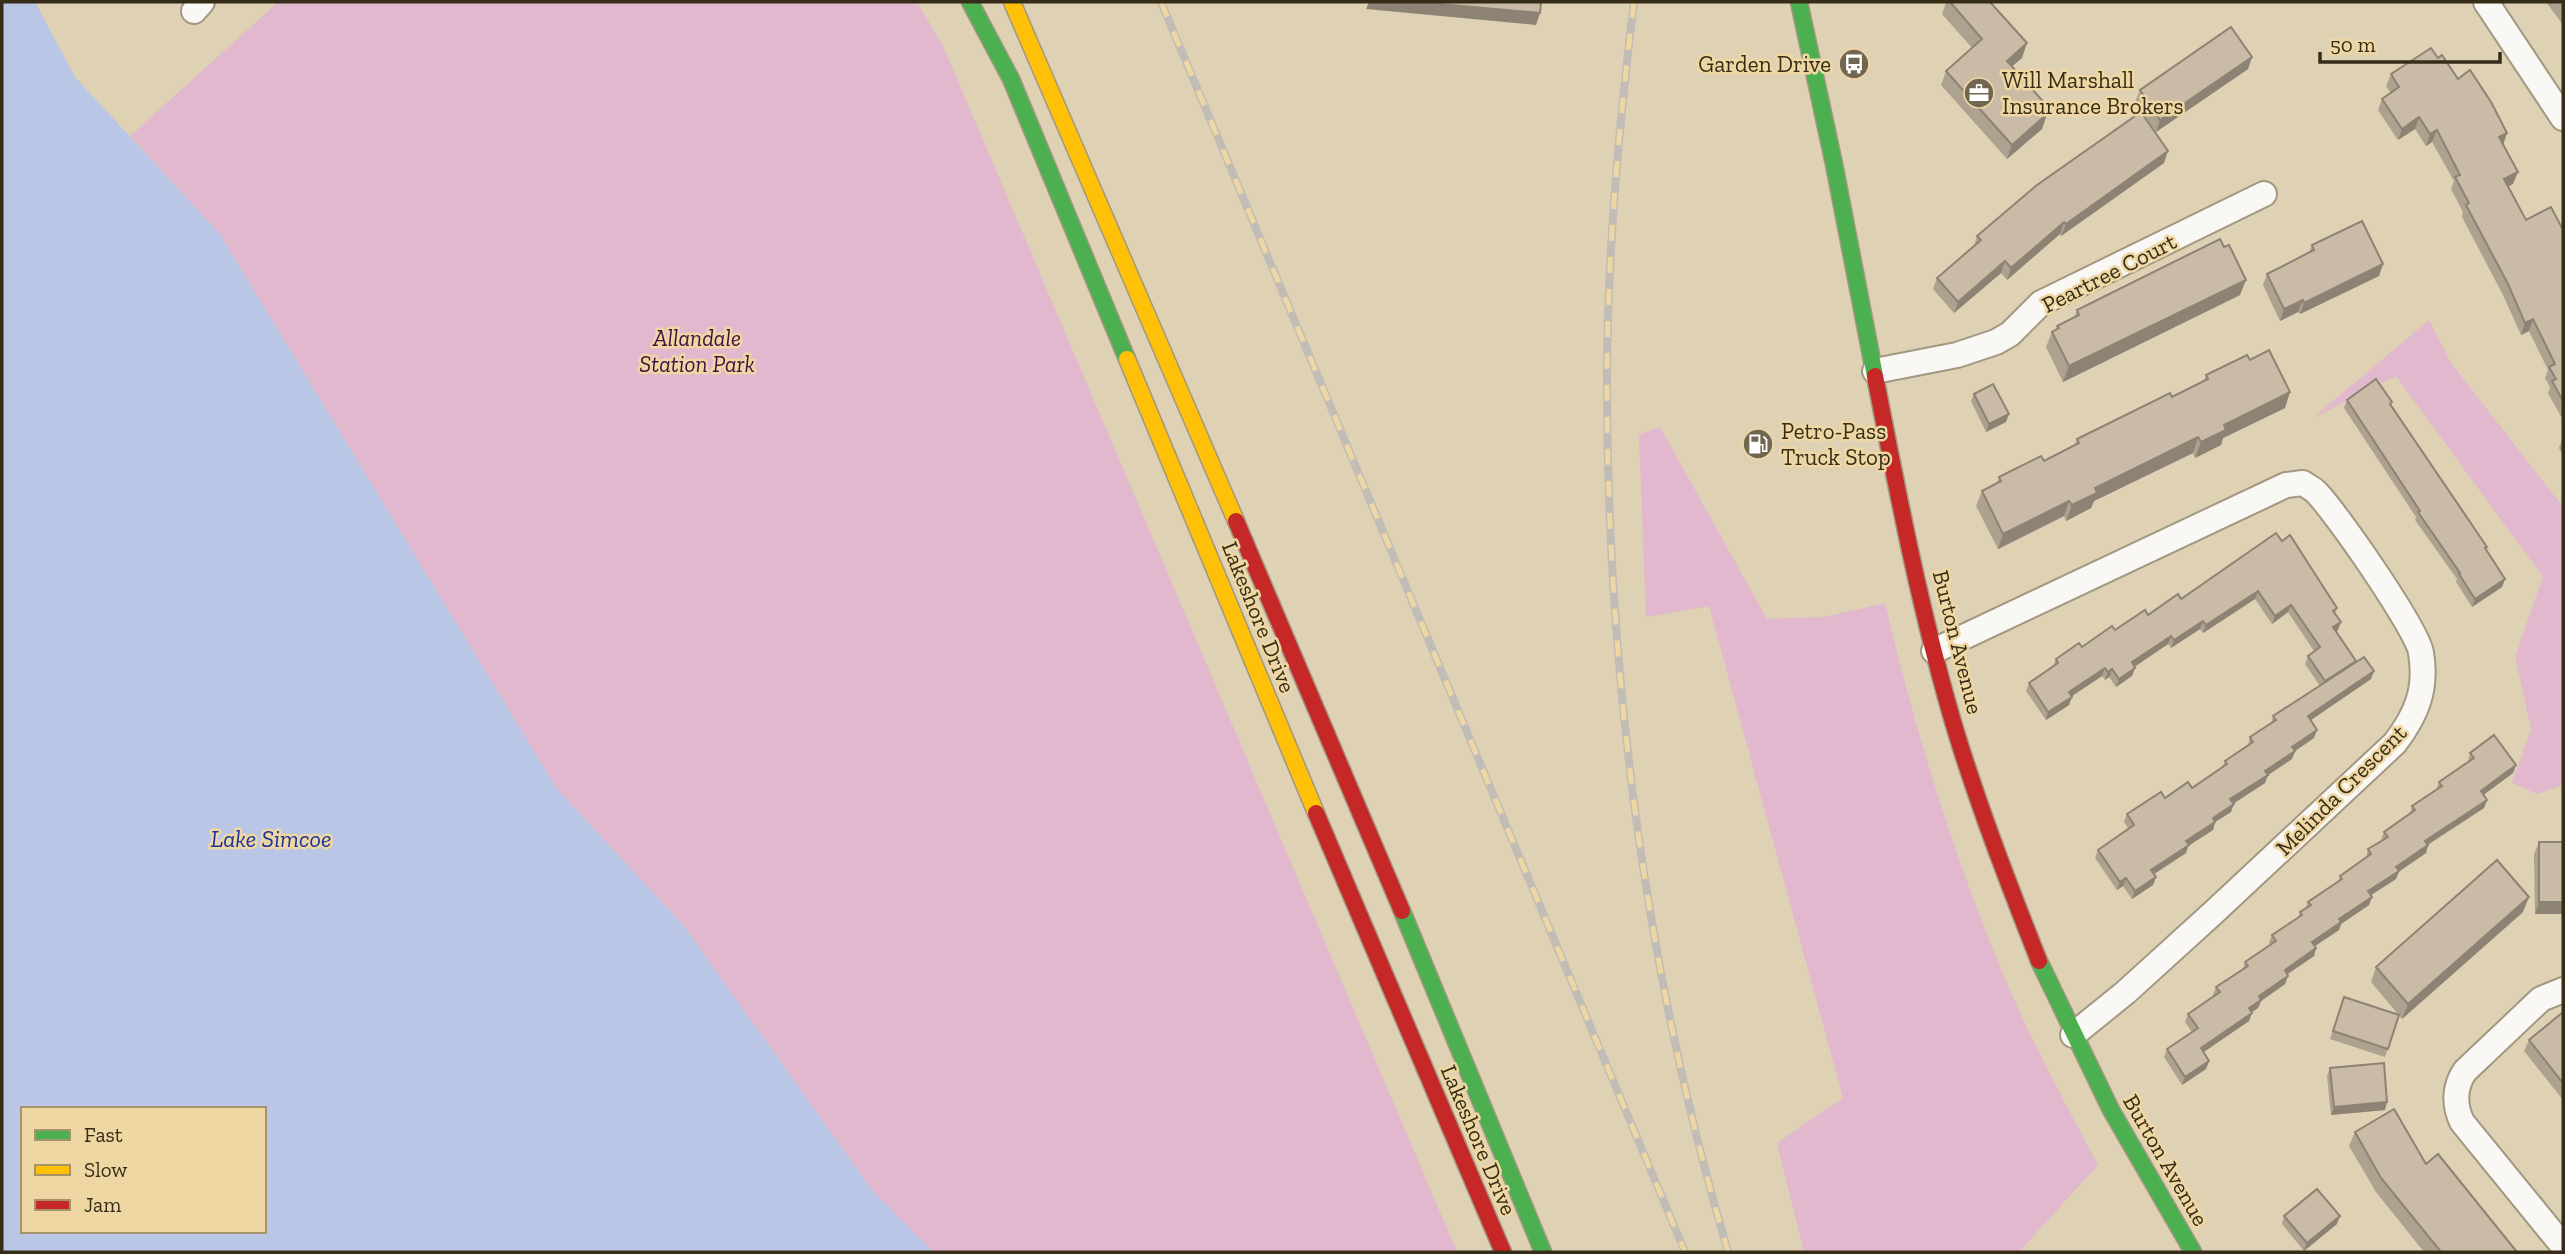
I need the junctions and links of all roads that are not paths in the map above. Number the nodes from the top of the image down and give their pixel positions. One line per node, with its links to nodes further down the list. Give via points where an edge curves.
1 (970, 2): 12 (main road, Lakeshore Drive, via 1011,79)
2 (1012, 2): 13 (main road, Lakeshore Drive, via 1366,824)
3 (1799, 2): 7 (main road, Burton Avenue)
4 (2486, 2): 5 (street)
5 (2563, 118)
6 (2264, 194): 7 (street, Peartree Court, via 2041,303 1996,342 1957,355)
7 (1875, 371): 8 (main road, Burton Avenue)
8 (1934, 651): 10 (main road, Burton Avenue, via 1986,823); 10 (street, Melinda Crescent, via 2286,485 2303,483 2316,491 2359,549 2421,650 2420,697 2412,721 2395,743 2126,992)
9 (2563, 990): 11 (street, via 2541,999 2465,1071 2456,1100 2462,1122)
10 (2073, 1035): 14 (main road, Burton Avenue, via 2118,1124)
11 (2563, 1246)
12 (1503, 1252)
13 (1543, 1252)
14 (2193, 1252)

